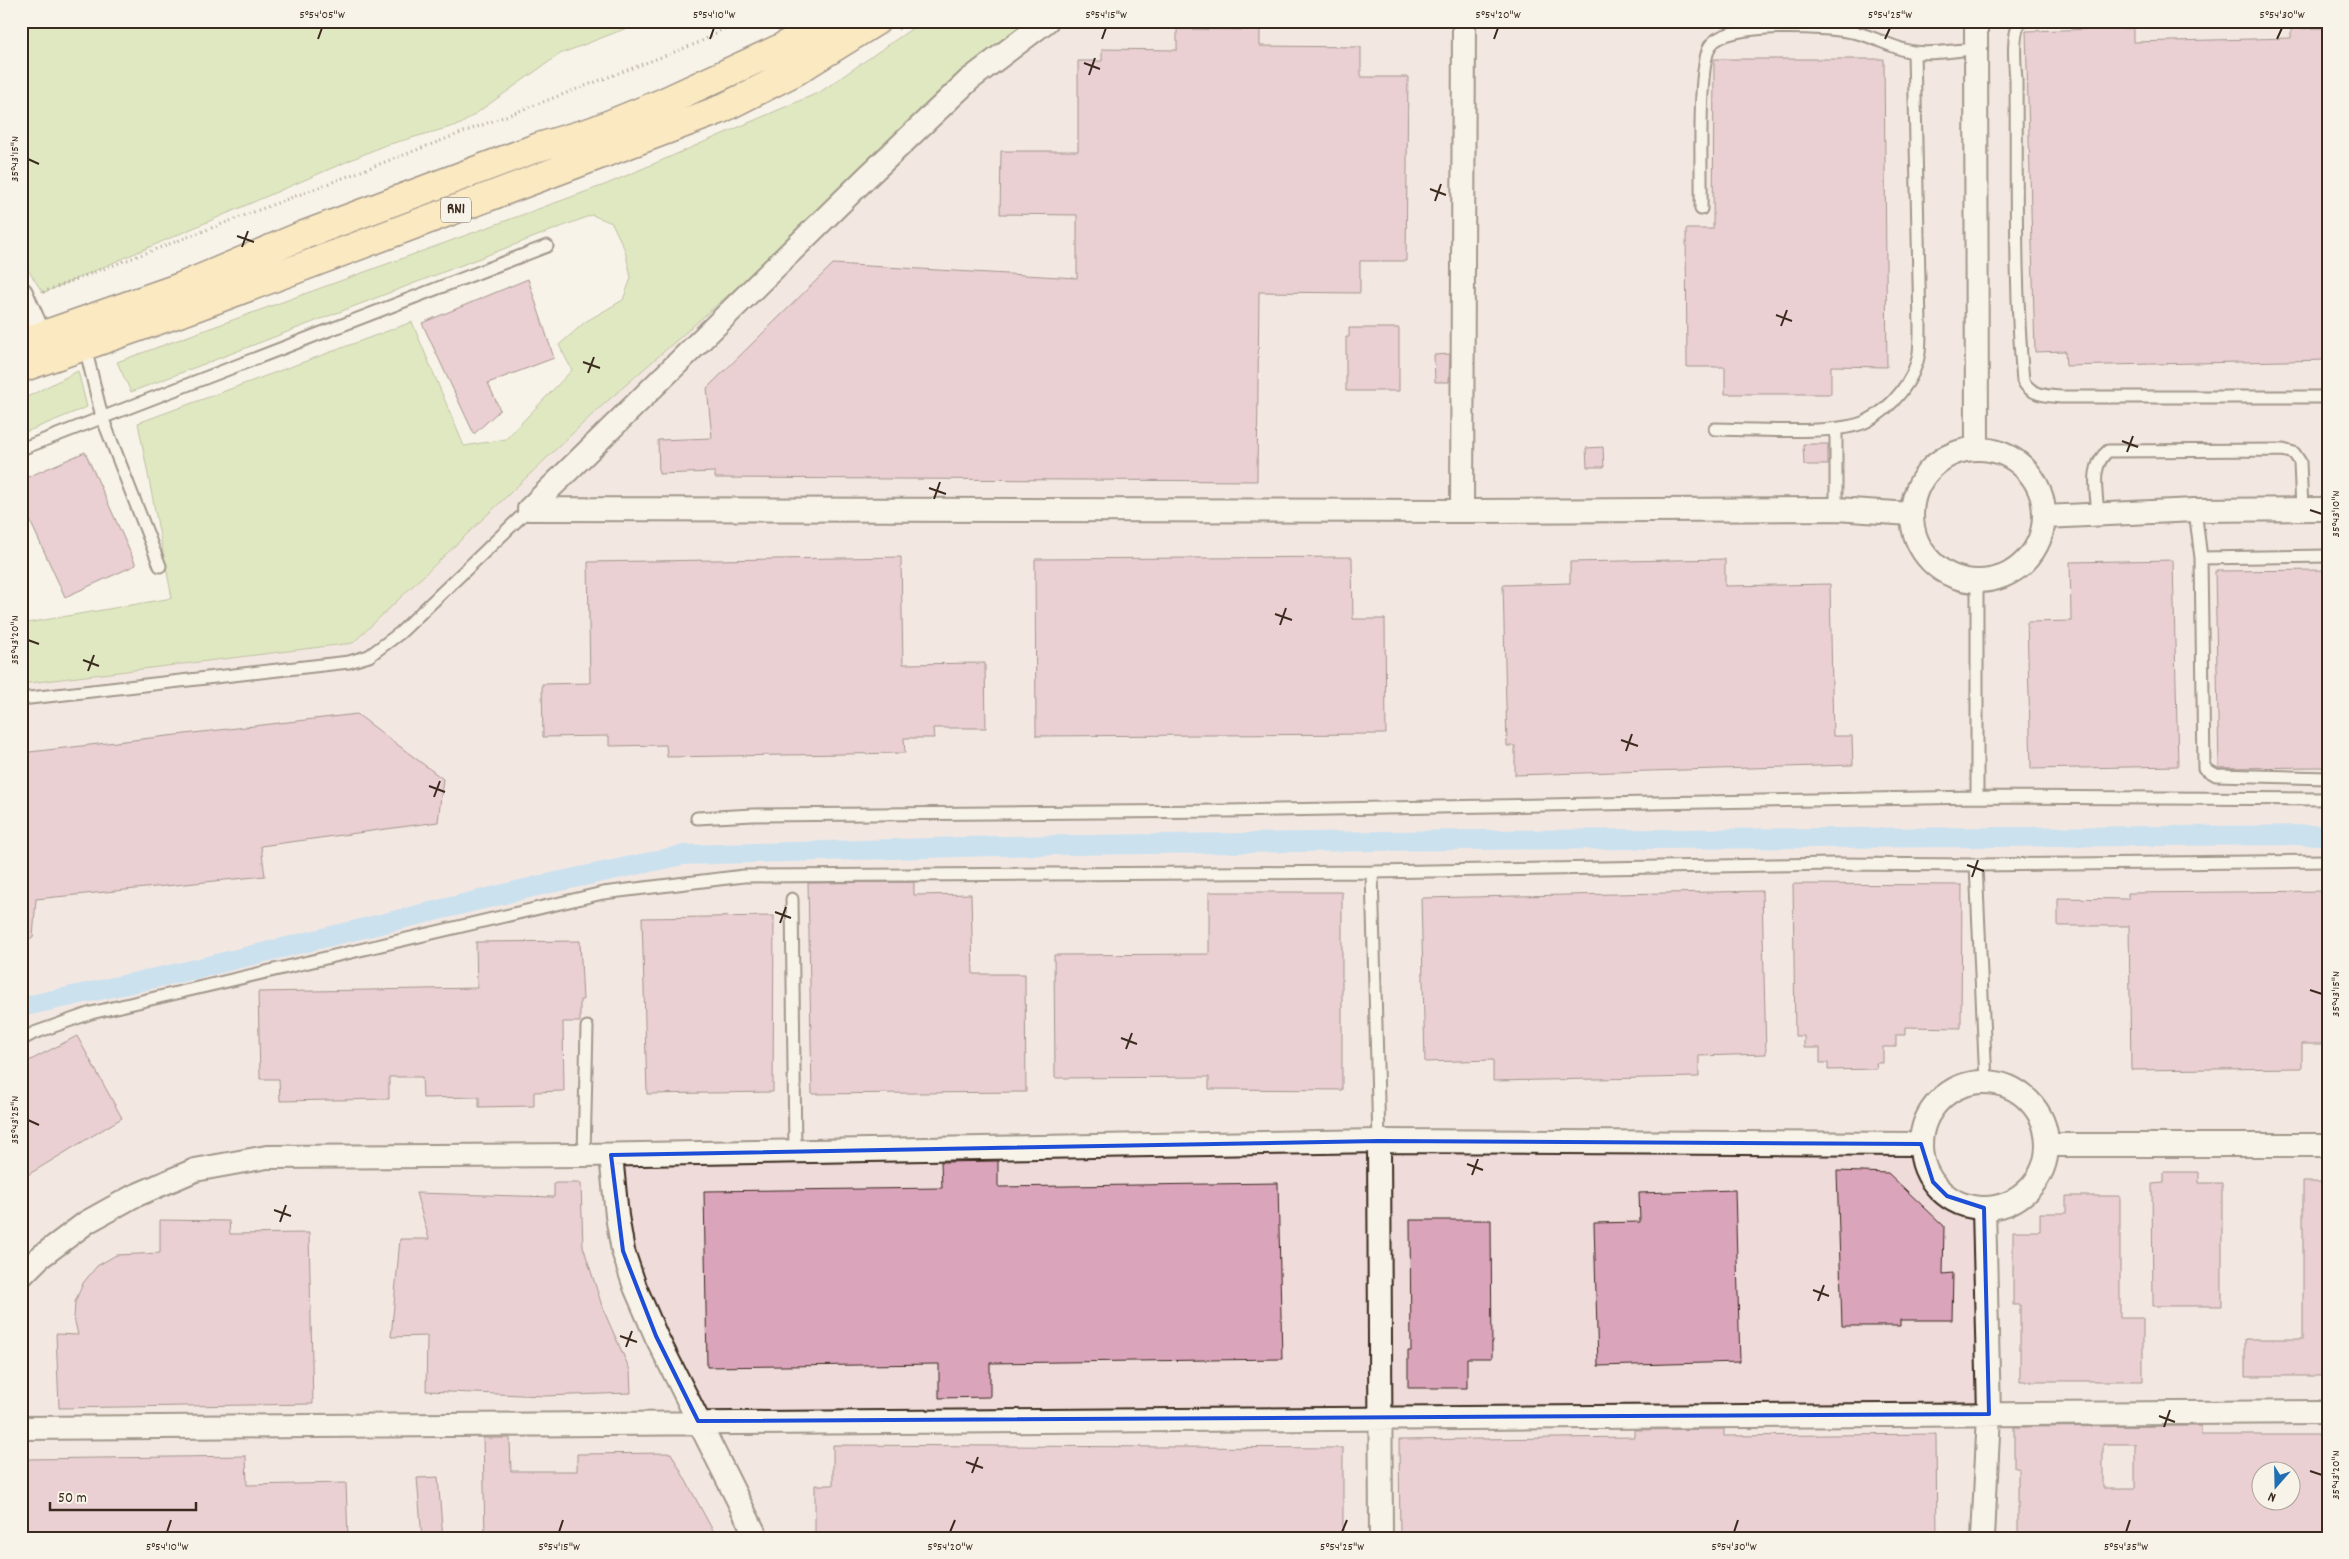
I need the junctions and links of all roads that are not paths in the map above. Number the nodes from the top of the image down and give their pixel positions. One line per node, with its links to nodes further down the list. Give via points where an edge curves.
1 (825, 21): 12 (highway, RN1, via 781,48 593,131 538,148 304,235 181,288)
2 (876, 21): 13 (highway, RN1, via 794,72 719,110)
3 (1047, 21): 21 (street, via 969,80)
4 (1464, 21): 26 (street)
5 (1976, 21): 7 (street)
6 (2022, 21): 15 (lane, via 2015,33 2018,315 2022,381 2026,387 2042,395 2061,397)
7 (1975, 49): 8 (lane); 20 (street)
8 (1914, 52): 9 (lane, via 1857,33 1837,30 1752,29 1722,36 1711,45 1704,76); 18 (lane, via 1919,353 1905,387 1893,401 1867,422)
9 (1702, 208)
10 (547, 246): 16 (lane)
11 (23, 296): 12 (street)
12 (30, 339)
13 (85, 347): 14 (highway, RN1); 16 (lane)
14 (21, 368)
15 (2328, 397)
16 (102, 417): 19 (lane); 32 (lane)
17 (1715, 429): 18 (lane)
18 (1836, 430): 22 (lane)
19 (21, 449)
20 (1977, 449): 27 (street, via 1952,454 1931,468 1917,489); 29 (street, via 1992,450 2025,469 2038,487)
21 (529, 509): 26 (street); 34 (lane, via 400,633 369,656 342,663)
22 (1836, 509): 26 (street); 27 (street)
23 (2328, 509): 25 (street)
24 (2195, 510): 25 (street); 28 (street); 31 (lane)
25 (2302, 510): 28 (lane, via 2300,462 2294,453 2283,450 2108,451 2095,468)
26 (1462, 511)
27 (1911, 514): 33 (street, via 1914,535 1938,568 1957,578)
28 (2098, 515): 29 (street)
29 (2044, 517): 33 (street, via 2041,537 2031,555 1998,578)
30 (2328, 556): 31 (lane)
31 (2201, 558): 35 (lane, via 2204,768 2216,775)
32 (160, 566)
33 (1978, 581): 36 (lane)
34 (21, 699)
35 (2328, 778)
36 (1978, 798): 37 (lane); 38 (lane)
37 (2328, 799)
38 (697, 818)
39 (2328, 861): 40 (lane)
40 (1976, 865): 41 (lane, via 1836,864); 45 (lane)
41 (1372, 872): 44 (lane, via 802,874 744,876 642,887 603,892 91,1013); 46 (lane)
42 (792, 898): 50 (lane)
43 (587, 1027): 52 (lane)
44 (21, 1040)
45 (1986, 1082): 47 (street, via 1966,1085 1948,1093 1934,1107 1924,1125); 49 (street, via 2005,1086 2022,1095 2036,1109 2045,1126)
46 (1380, 1141): 47 (street); 50 (street); 57 (street)
47 (1921, 1144): 53 (street, via 1924,1164 1933,1182 1947,1196 1964,1205)
48 (2328, 1145): 49 (street)
49 (2048, 1146): 53 (street, via 2036,1183 2004,1206)
50 (795, 1152): 51 (street)
51 (611, 1155): 52 (street); 58 (street, via 623,1251 656,1336)
52 (584, 1156): 54 (street, via 310,1155 267,1157 195,1170 132,1197 87,1222 39,1258)
53 (1984, 1208): 56 (street)
54 (21, 1276)
55 (2328, 1412): 56 (street)
56 (1989, 1414): 57 (street); 62 (street)
57 (1380, 1418): 58 (street); 61 (street)
58 (698, 1421): 59 (street); 60 (street)
59 (21, 1428)
60 (758, 1538)
61 (1382, 1538)
62 (1983, 1538)

